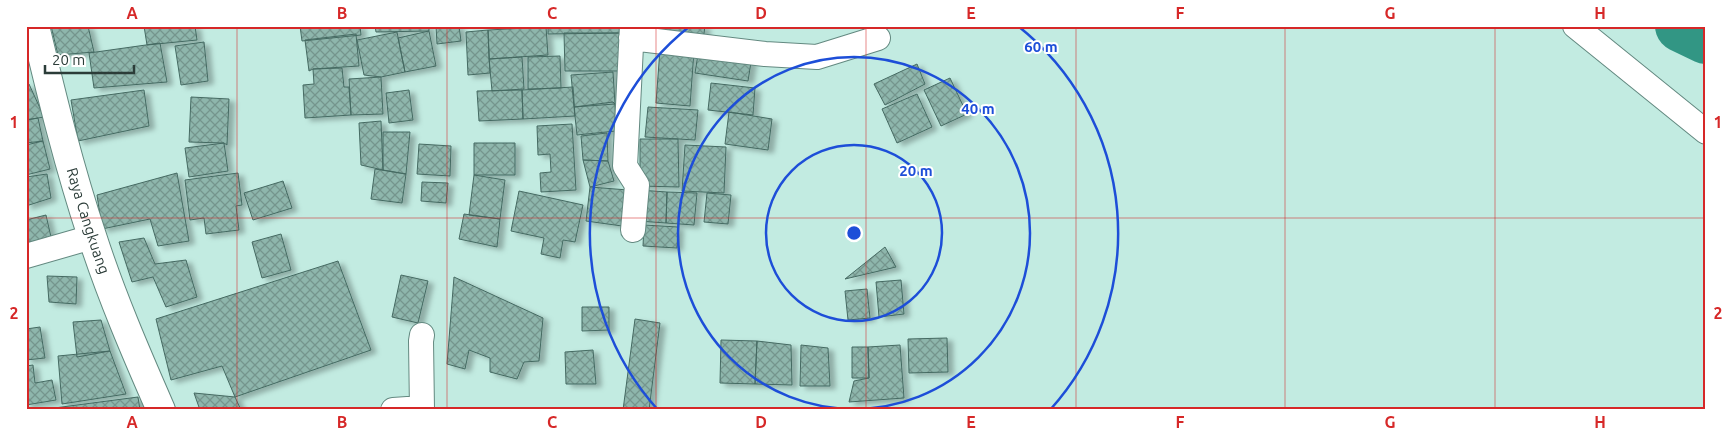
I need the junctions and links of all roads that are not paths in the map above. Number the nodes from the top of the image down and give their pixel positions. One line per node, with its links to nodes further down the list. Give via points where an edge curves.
1 (35, 26): 7 (street, Raya Cangkuang, via 58,123)
2 (1575, 26): 5 (street)
3 (632, 32): 4 (street, via 765,54 817,57); 6 (street, via 626,166 637,185)
4 (878, 38)
5 (1706, 132)
6 (633, 230)
7 (92, 237): 8 (street); 11 (street, Raya Cangkuang)
8 (26, 256)
9 (422, 336): 10 (street)
10 (422, 409): 12 (street)
11 (161, 410)
12 (393, 410)

